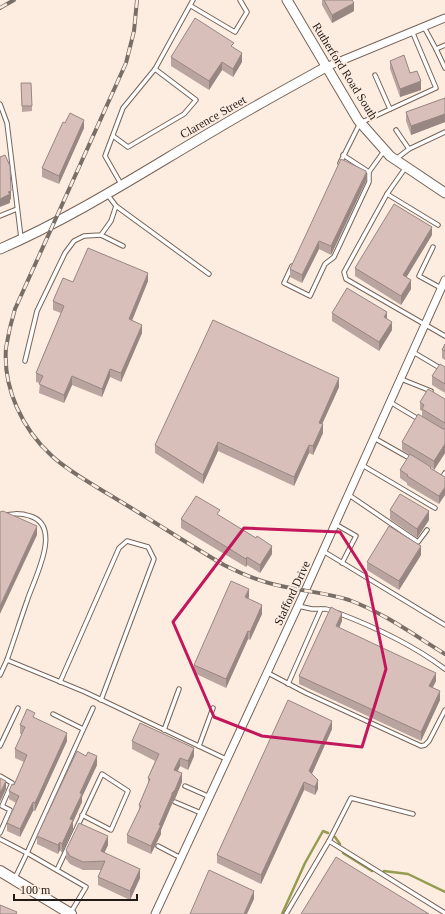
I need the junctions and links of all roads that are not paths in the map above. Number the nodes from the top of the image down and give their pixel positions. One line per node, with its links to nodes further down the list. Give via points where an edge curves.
1 (193, 0): 4 (lane)
2 (240, 0): 4 (lane, via 247,12 234,32)
3 (287, 0): 10 (street, Rutherford Road South)
4 (191, 6): 12 (lane)
5 (445, 18): 6 (street, Clarence Street)
6 (424, 27): 7 (street, Clarence Street); 9 (lane)
7 (412, 31): 10 (street, Clarence Street); 15 (lane, via 436,88)
8 (445, 45): 9 (lane)
9 (436, 49): 11 (lane)
10 (326, 67): 16 (street, Rutherford Road South); 27 (street, Clarence Street)
11 (445, 68)
12 (155, 69): 19 (lane, via 123,108); 19 (lane, via 196,100 184,114 128,146)
13 (375, 76): 15 (lane)
14 (0, 104): 32 (lane, via 7,123)
15 (390, 109): 16 (lane)
16 (360, 123): 21 (street, Rutherford Road South); 22 (lane)
17 (396, 130): 20 (lane)
18 (445, 132): 20 (lane)
19 (112, 136): 27 (lane, via 105,156)
20 (409, 149): 23 (lane)
21 (384, 150): 23 (street, Rutherford Road South); 26 (lane)
22 (343, 155): 25 (lane); 26 (lane)
23 (395, 159): 24 (street, Rutherford Road South)
24 (406, 167): 29 (street, Rutherford Road South); 30 (lane)
25 (338, 168)
26 (369, 172): 40 (lane, via 369,182 334,257 325,264 310,296 284,283)
27 (121, 185): 28 (street, Clarence Street)
28 (107, 193): 31 (lane); 36 (street, Clarence Street)
29 (445, 193)
30 (387, 194): 34 (lane); 44 (lane, via 344,272 346,279)
31 (116, 206): 35 (lane, via 111,221); 41 (lane)
32 (17, 209): 33 (lane); 36 (lane)
33 (0, 216)
34 (438, 225)
35 (101, 235): 37 (lane); 47 (lane, via 84,236 74,241 65,253 37,311)
36 (21, 240): 39 (street, Clarence Street)
37 (123, 246)
38 (433, 247): 43 (lane, via 419,276)
39 (0, 249)
40 (294, 262)
41 (209, 274)
42 (445, 280): 43 (street, Stafford Drive)
43 (442, 288): 44 (street, Stafford Drive)
44 (425, 324): 45 (lane); 46 (street, Stafford Drive)
45 (445, 336)
46 (413, 352): 48 (lane); 49 (street, Stafford Drive)
47 (25, 361)
48 (445, 371)
49 (401, 379): 50 (lane); 51 (street, Stafford Drive)
50 (433, 393)
51 (390, 402): 52 (lane); 53 (street, Stafford Drive)
52 (427, 424)
53 (374, 438): 54 (lane); 55 (street, Stafford Drive)
54 (415, 462)
55 (362, 465): 58 (street, Stafford Drive); 59 (lane)
56 (445, 473): 57 (lane, via 442,478)
57 (436, 474)
58 (349, 495): 61 (street, Stafford Drive); 62 (lane, via 418,542)
59 (435, 508)
60 (0, 517): 68 (lane, via 24,514 36,518 44,526 45,535 41,566)
61 (335, 524): 63 (street, Stafford Drive); 64 (lane, via 356,536)
62 (427, 530)
63 (323, 551): 64 (lane); 65 (street, Stafford Drive)
64 (342, 563): 67 (lane)
65 (298, 606): 66 (lane); 70 (street, Stafford Drive)
66 (322, 609): 69 (lane, via 367,624 432,659); 73 (lane)
67 (445, 625)
68 (7, 660): 71 (lane); 72 (lane)
69 (445, 669)
70 (268, 673): 73 (lane); 85 (street, Stafford Drive)
71 (0, 675)
72 (60, 682): 75 (lane); 75 (lane, via 119,548 127,541 148,547 154,558)
73 (288, 684): 79 (lane, via 421,746 429,741)
74 (179, 689): 82 (lane)
75 (101, 700): 82 (lane)
76 (18, 708): 83 (lane)
77 (93, 708): 81 (lane)
78 (213, 708): 84 (lane)
79 (445, 710)
80 (52, 714): 81 (lane)
81 (84, 729): 97 (lane)
82 (164, 730): 84 (lane)
83 (0, 746)
84 (199, 746): 85 (lane)
85 (227, 760): 88 (street, Stafford Drive)
86 (0, 776): 93 (lane, via 12,783 2,806 10,810)
87 (185, 786): 88 (lane)
88 (210, 797): 90 (street, Stafford Drive)
89 (175, 802): 90 (lane)
90 (202, 814): 98 (street, Stafford Drive)
91 (413, 814): 95 (lane, via 351,798)
92 (82, 815): 92 (lane, via 102,774 128,791 110,830); 99 (lane)
93 (0, 833)
94 (0, 839): 97 (lane)
95 (329, 841): 102 (lane); 105 (lane)
96 (158, 846): 98 (lane)
97 (27, 853): 99 (lane); 101 (lane)
98 (181, 858): 104 (street, Stafford Drive)
99 (57, 870): 103 (lane, via 86,887)
100 (0, 871): 101 (main road)
101 (15, 880): 103 (main road)
102 (445, 913)
103 (71, 914)
104 (155, 914)
105 (286, 914)

